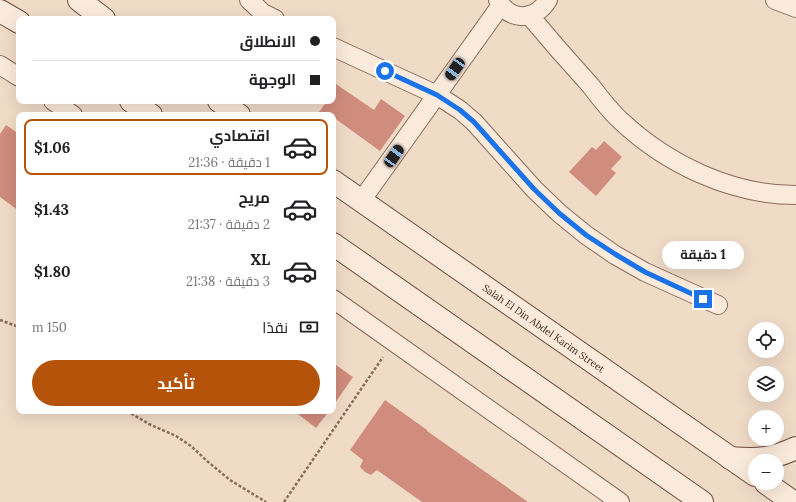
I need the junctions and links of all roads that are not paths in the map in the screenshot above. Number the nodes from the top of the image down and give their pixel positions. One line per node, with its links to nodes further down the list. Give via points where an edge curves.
1 (79, 0): 9 (main road)
2 (249, 0): 10 (street)
3 (548, 0): 8 (street, via 537,12)
4 (775, 0): 6 (street)
5 (499, 3): 8 (street, via 513,14); 15 (street)
6 (796, 8)
7 (0, 11): 11 (main road)
8 (529, 15): 23 (street, via 620,120 649,144 680,164 715,180 750,190)
9 (100, 16)
10 (270, 16)
11 (16, 20)
12 (336, 48): 15 (street)
13 (0, 65): 14 (street)
14 (16, 75)
15 (437, 95): 24 (street); 27 (street, via 474,122 534,189 586,235 645,272)
16 (57, 104): 19 (street)
17 (135, 104): 20 (main road)
18 (223, 104): 21 (main road)
19 (69, 112)
20 (147, 112)
21 (235, 112)
22 (336, 183): 24 (main road, Salah El Din Abdel Karim Street)
23 (796, 195)
24 (361, 201): 29 (main road, Salah El Din Abdel Karim Street)
25 (336, 246): 33 (main road)
26 (336, 301): 32 (street)
27 (718, 305)
28 (796, 448): 29 (main road, via 780,456 755,460)
29 (730, 458): 30 (main road, Salah El Din Abdel Karim Street)
30 (748, 470)
31 (776, 490): 34 (main road)
32 (620, 502)
33 (702, 502)
34 (793, 502)

